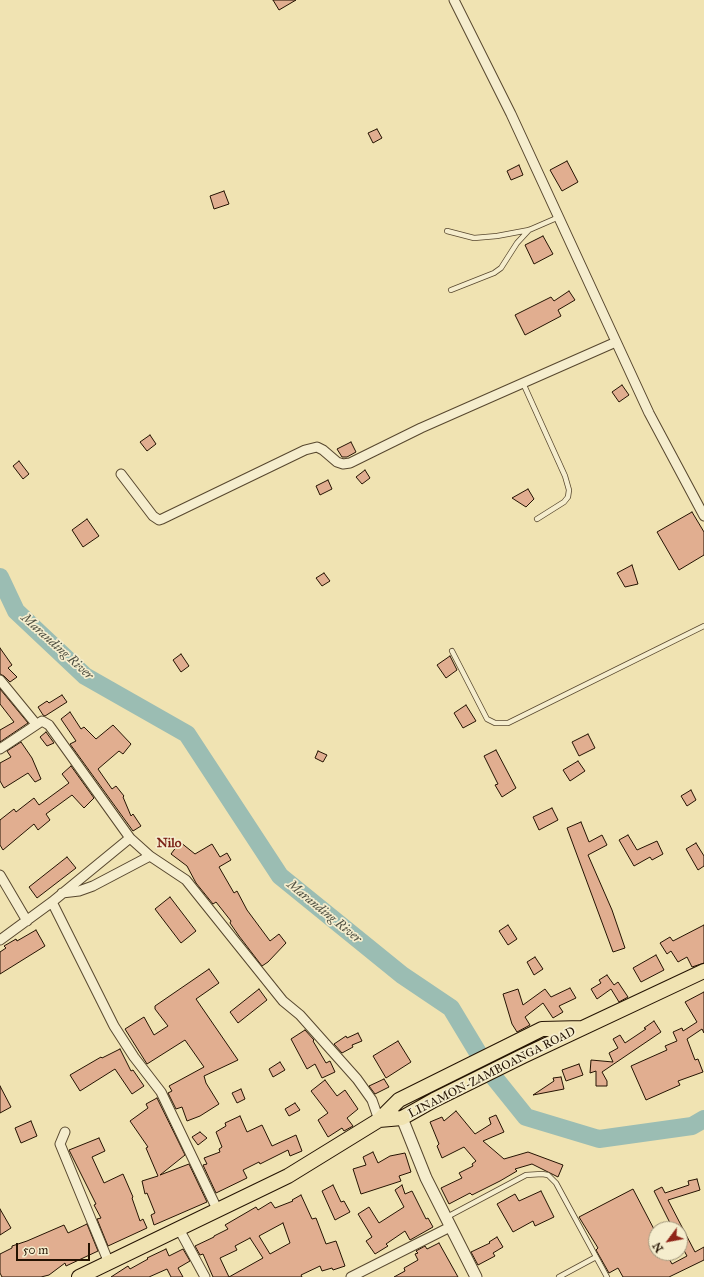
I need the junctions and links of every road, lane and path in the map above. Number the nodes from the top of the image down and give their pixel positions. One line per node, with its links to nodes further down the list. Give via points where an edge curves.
1 (454, 0): 2 (street)
2 (559, 217): 3 (lane); 6 (street)
3 (528, 230): 4 (lane, via 474,238); 5 (lane, via 501,268)
4 (447, 231)
5 (452, 290)
6 (616, 342): 7 (street); 9 (street, via 649,413)
7 (523, 383): 8 (street, via 350,462 338,462 317,447 305,450 159,520 153,516); 10 (lane, via 569,490 564,502)
8 (121, 474)
9 (704, 516)
10 (537, 519)
11 (704, 626): 12 (lane, via 508,723 495,723 487,719)
12 (452, 652)
13 (0, 680): 14 (street)
14 (36, 724): 15 (street); 16 (street, via 42,721 49,725)
15 (0, 749)
16 (130, 838): 17 (street); 19 (street)
17 (150, 856): 19 (street, via 79,892); 26 (street, via 186,880 283,1001 300,1016 357,1079 372,1100)
18 (0, 875): 21 (street)
19 (62, 893): 20 (street)
20 (52, 902): 21 (street); 28 (street, via 114,1026 161,1092)
21 (27, 921): 22 (street)
22 (0, 940)
23 (704, 971): 24 (highway, LINAMON-ZAMBOANGA ROAD)
24 (582, 1028): 25 (highway, LINAMON-ZAMBOANGA ROAD); 26 (highway, LINAMON-ZAMBOANGA ROAD, via 542,1029 399,1100)
25 (402, 1118): 26 (highway, LINAMON-ZAMBOANGA ROAD); 29 (street, via 426,1178)
26 (379, 1120): 28 (highway, LINAMON-ZAMBOANGA ROAD, via 288,1176)
27 (65, 1132): 32 (street, via 60,1144)
28 (218, 1211): 30 (highway, LINAMON-ZAMBOANGA ROAD)
29 (448, 1223): 31 (lane, via 526,1175 548,1175 556,1183); 35 (street); 36 (street)
30 (179, 1229): 32 (highway, LINAMON-ZAMBOANGA ROAD); 34 (street)
31 (596, 1257): 37 (lane); 38 (lane)
32 (109, 1263): 33 (highway, LINAMON-ZAMBOANGA ROAD)
33 (79, 1277)
34 (205, 1277)
35 (350, 1277)
36 (476, 1277)
37 (559, 1277)
38 (607, 1277)

